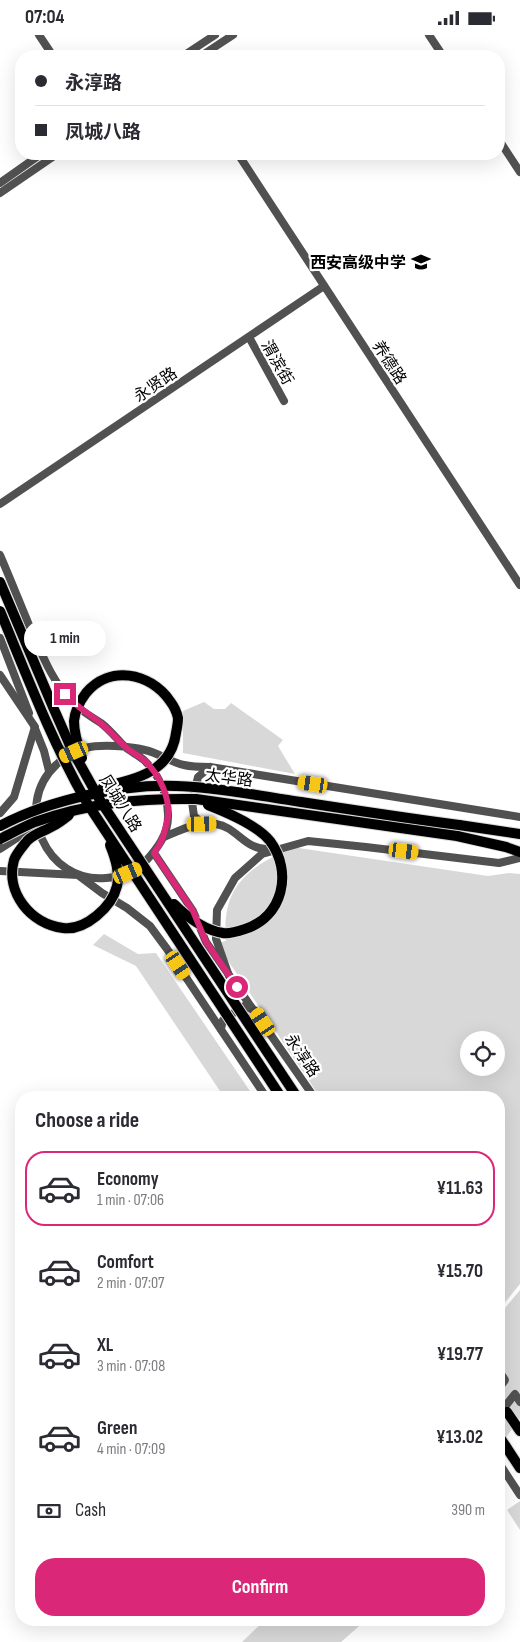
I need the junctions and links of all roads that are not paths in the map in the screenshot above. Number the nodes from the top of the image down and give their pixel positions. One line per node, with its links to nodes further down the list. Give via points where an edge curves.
1 (39, 35): 5 (street)
2 (215, 35): 6 (street)
3 (233, 35): 7 (street)
4 (429, 35): 8 (street)
5 (49, 50)
6 (192, 50)
7 (210, 50)
8 (439, 50)
9 (505, 149): 13 (street)
10 (33, 160): 14 (street)
11 (48, 160): 15 (street)
12 (242, 160): 16 (street, 养德路)
13 (520, 172)
14 (0, 183)
15 (0, 193)
16 (324, 286): 17 (street, 永贤路); 22 (street, 养德路)
17 (249, 337): 18 (street, 渭滨街); 19 (street, 永贤路)
18 (284, 401)
19 (0, 505)
20 (0, 555): 25 (street)
21 (0, 582): 32 (main road, 凤城八路, bridge, via 53,707)
22 (520, 585)
23 (0, 611): 40 (main road, 凤城八路, bridge, via 47,725 72,777)
24 (0, 638): 26 (street)
25 (41, 653): 26 (street, via 30,663 18,665); 29 (street, via 50,673 74,705 102,724)
26 (8, 658): 28 (street)
27 (0, 675): 28 (street)
28 (35, 727): 31 (street); 36 (street, via 14,797)
29 (127, 748): 30 (street, via 146,750 184,765); 31 (street, via 105,745 84,748 64,757); 43 (street, via 158,776 166,796 168,817)
30 (210, 767): 37 (street); 38 (street, via 198,777 192,802 194,816)
31 (49, 771): 41 (street, via 36,802)
32 (90, 783): 34 (main road, bridge, via 77,742 74,720 79,702 90,688 104,679 130,675 144,679 163,691 178,717 174,746 163,763 144,776 72,795); 52 (main road, 凤城八路, bridge)
33 (196, 799): 35 (main road, 太华路, bridge, via 153,799); 47 (main road, 太华路, bridge, via 457,836); 52 (main road, bridge, via 241,819 269,840 281,860 282,889 269,914 253,927 224,933 204,927 184,914)
34 (55, 804): 39 (main road, 太华路, bridge); 42 (main road, 太华路, bridge, via 128,789 176,786)
35 (76, 809): 40 (main road, bridge, via 28,839 14,859 12,883 19,898 28,912 46,924 66,929 84,925 112,898 117,886 117,871 114,853); 44 (main road, 太华路, bridge)
36 (0, 813)
37 (520, 817)
38 (202, 824): 43 (street); 45 (street, via 218,824 248,845 266,849)
39 (0, 826)
40 (102, 826): 57 (main road, 凤城八路, bridge)
41 (37, 829): 46 (street); 51 (street, via 46,849 60,864)
42 (520, 833)
43 (164, 837): 48 (street)
44 (0, 839)
45 (288, 847): 49 (street, via 308,841 499,863); 53 (street, via 262,854 235,878 218,910 216,939)
46 (0, 849)
47 (520, 852)
48 (154, 853): 51 (street, via 137,869 118,877 98,879); 53 (street, 永淳路, via 193,911 206,942)
49 (520, 858)
50 (0, 871): 51 (street)
51 (78, 875): 55 (street, via 150,926)
52 (157, 887): 58 (main road, 凤城八路, bridge)
53 (229, 976): 54 (street, 永淳路)
54 (254, 1010): 55 (street, via 244,1006 223,1020); 59 (street, 永淳路)
55 (221, 1029): 56 (street)
56 (262, 1091)
57 (277, 1091)
58 (293, 1091)
59 (310, 1091)
60 (520, 1402): 61 (street, via 515,1394)
61 (505, 1410)
62 (505, 1415): 63 (main road)
63 (520, 1431)
64 (505, 1445): 65 (main road)
65 (520, 1467)
66 (505, 1472): 67 (street)
67 (520, 1495)

